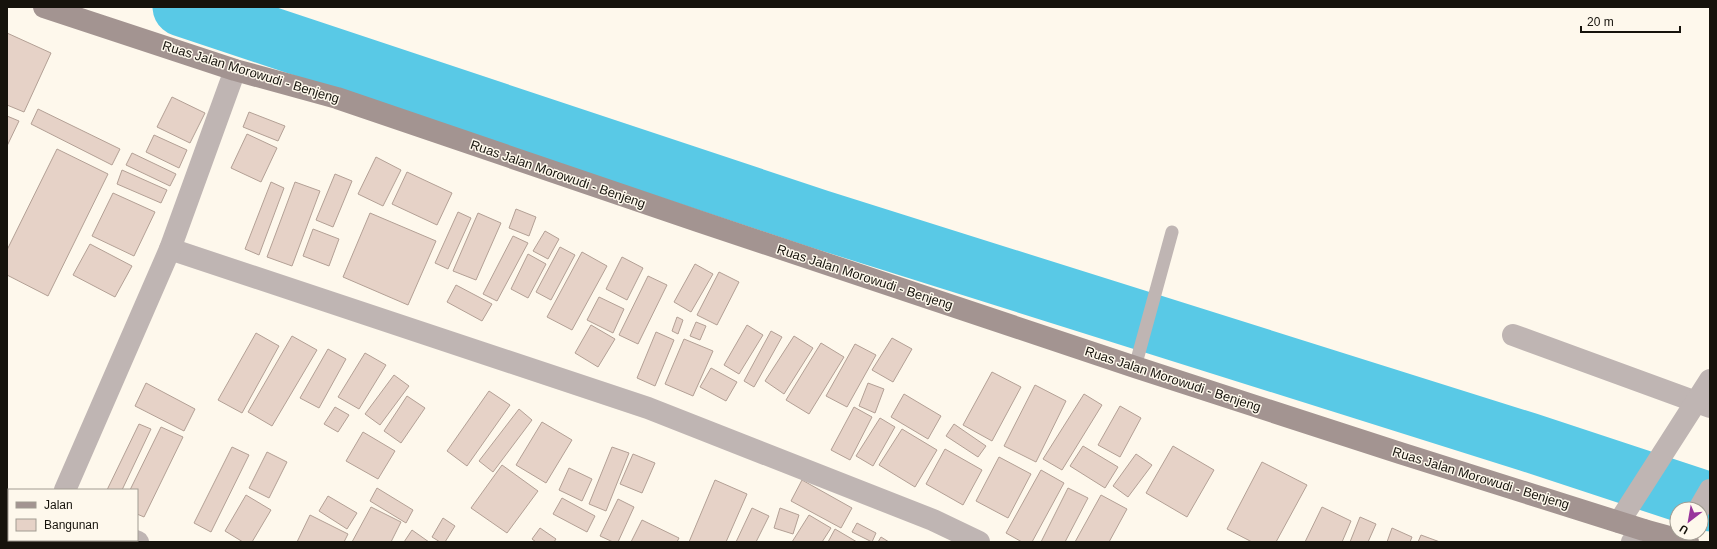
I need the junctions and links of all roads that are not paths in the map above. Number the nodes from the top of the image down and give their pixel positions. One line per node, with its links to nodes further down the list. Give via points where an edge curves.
1 (44, 7): 2 (main road, Ruas Jalan Morowudi - Benjeng)
2 (235, 70): 4 (street); 6 (main road, Ruas Jalan Morowudi - Benjeng, via 337,98)
3 (1172, 232): 6 (lane)
4 (170, 249): 9 (street); 15 (street, via 648,408 933,520)
5 (1513, 335): 8 (street)
6 (1135, 367): 12 (main road, Ruas Jalan Morowudi - Benjeng)
7 (1710, 380): 8 (street)
8 (1703, 404): 12 (street)
9 (65, 489)
10 (1710, 490): 11 (street)
11 (1704, 501)
12 (1619, 522): 13 (main road, Ruas Jalan Morowudi - Benjeng)
13 (1638, 536): 14 (main road, Ruas Jalan Morowudi - Benjeng)
14 (1669, 537)
15 (979, 542)

